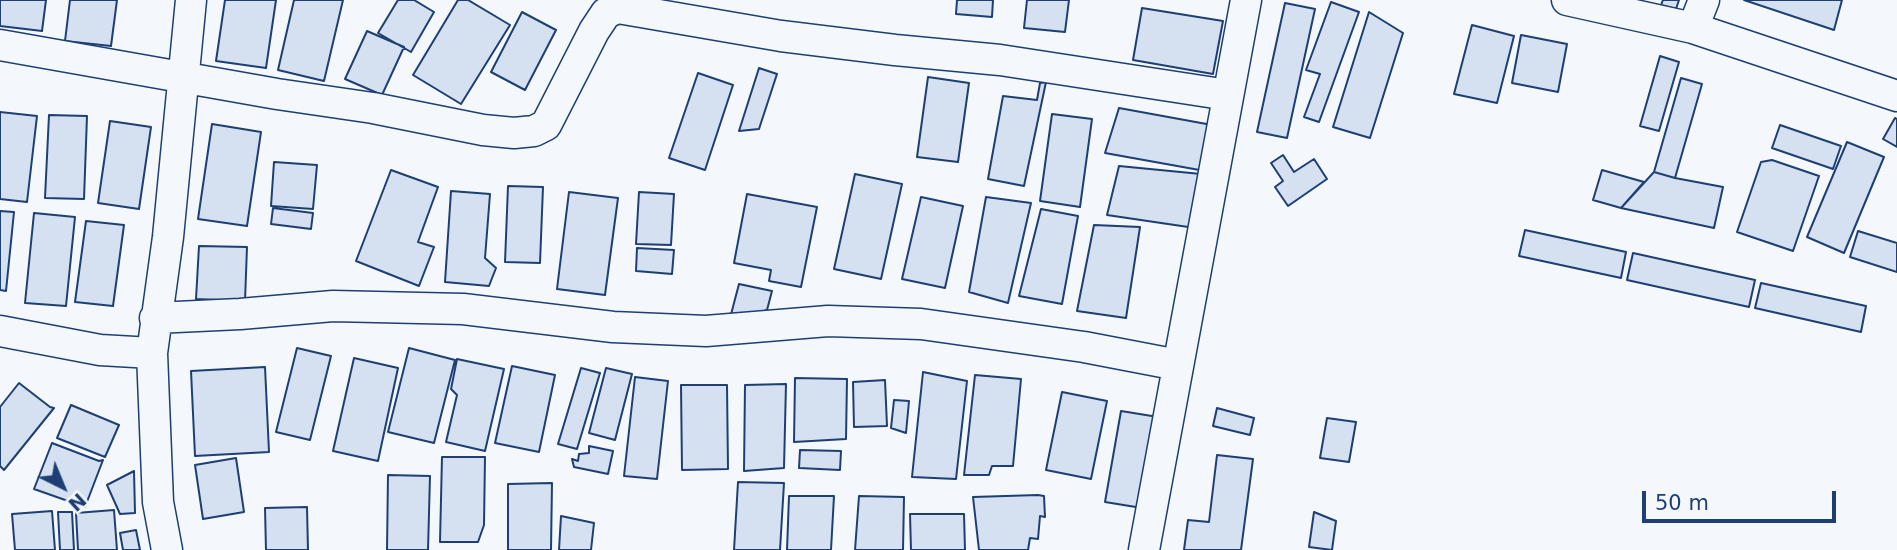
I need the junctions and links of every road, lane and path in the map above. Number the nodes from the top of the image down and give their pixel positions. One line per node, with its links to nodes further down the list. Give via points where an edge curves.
1 (191, 0): 7 (street)
2 (1246, 0): 8 (street)
3 (1567, 0): 5 (street)
4 (1704, 0): 5 (street)
5 (1693, 28): 9 (street)
6 (0, 46): 7 (street)
7 (185, 78): 8 (street, via 483,130 534,131 546,125 606,13 618,8 781,36 1000,60); 10 (street)
8 (1228, 95): 13 (street)
9 (1897, 96)
10 (155, 318): 12 (street); 13 (street, via 333,306 463,309 613,327 706,331 828,321 921,324)
11 (0, 331): 12 (street, via 100,350)
12 (152, 352): 14 (street, via 158,502)
13 (1178, 365): 15 (street)
14 (167, 550)
15 (1144, 550)

